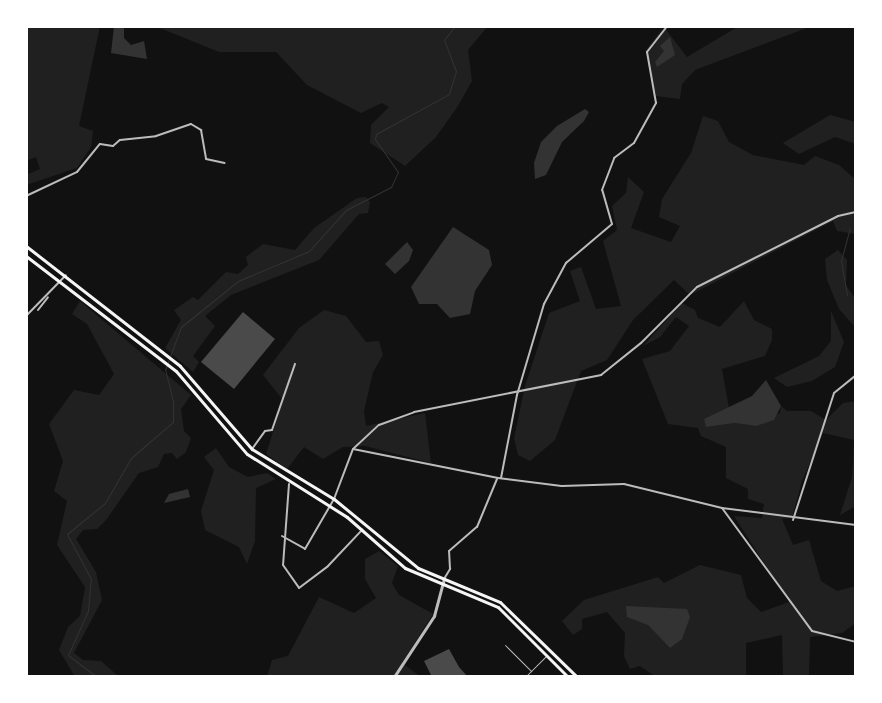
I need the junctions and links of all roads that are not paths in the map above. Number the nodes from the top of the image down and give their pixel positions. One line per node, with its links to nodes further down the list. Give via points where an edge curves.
1 (667, 26): 14 (street, via 647,52 656,103 634,142 614,158 602,190 612,224 560,271 544,304)
2 (226, 163): 3 (street, via 206,159 201,130 191,124 156,136 120,140 113,146 100,144 78,172)
3 (26, 196)
4 (856, 212): 14 (street, via 838,216 697,287 641,343 601,375)
5 (26, 246): 7 (main road)
6 (26, 256): 8 (main road)
7 (66, 275): 8 (street); 15 (main road, via 180,366)
8 (61, 281): 9 (street); 18 (main road, via 176,371 247,454)
9 (50, 296): 10 (street); 11 (street)
10 (38, 310)
11 (26, 316)
12 (295, 364): 15 (street, via 272,430 265,431)
13 (856, 375): 22 (street, via 834,393)
14 (517, 395): 16 (street, via 414,412 379,425); 17 (street)
15 (252, 449): 19 (main road)
16 (353, 449): 17 (street); 19 (street)
17 (499, 478): 21 (street, via 562,486 624,484); 26 (street, via 477,527 449,551 450,569)
18 (289, 484): 20 (main road); 25 (street)
19 (334, 499): 20 (street); 26 (main road, via 388,547)
20 (330, 506): 24 (main road); 25 (street, via 305,549)
21 (722, 508): 22 (street); 28 (street, via 812,631)
22 (793, 520): 23 (street)
23 (856, 526)
24 (362, 530): 25 (street, via 328,566 299,588 283,565); 27 (main road, via 404,568)
25 (282, 536)
26 (444, 579): 27 (street); 35 (main road, via 500,602)
27 (442, 586): 30 (main road, via 498,608); 32 (street, via 434,616)
28 (856, 642)
29 (505, 645): 31 (lane)
30 (547, 655): 31 (lane); 34 (main road)
31 (531, 671): 33 (lane)
32 (394, 677)
33 (525, 677)
34 (568, 677)
35 (577, 677)

